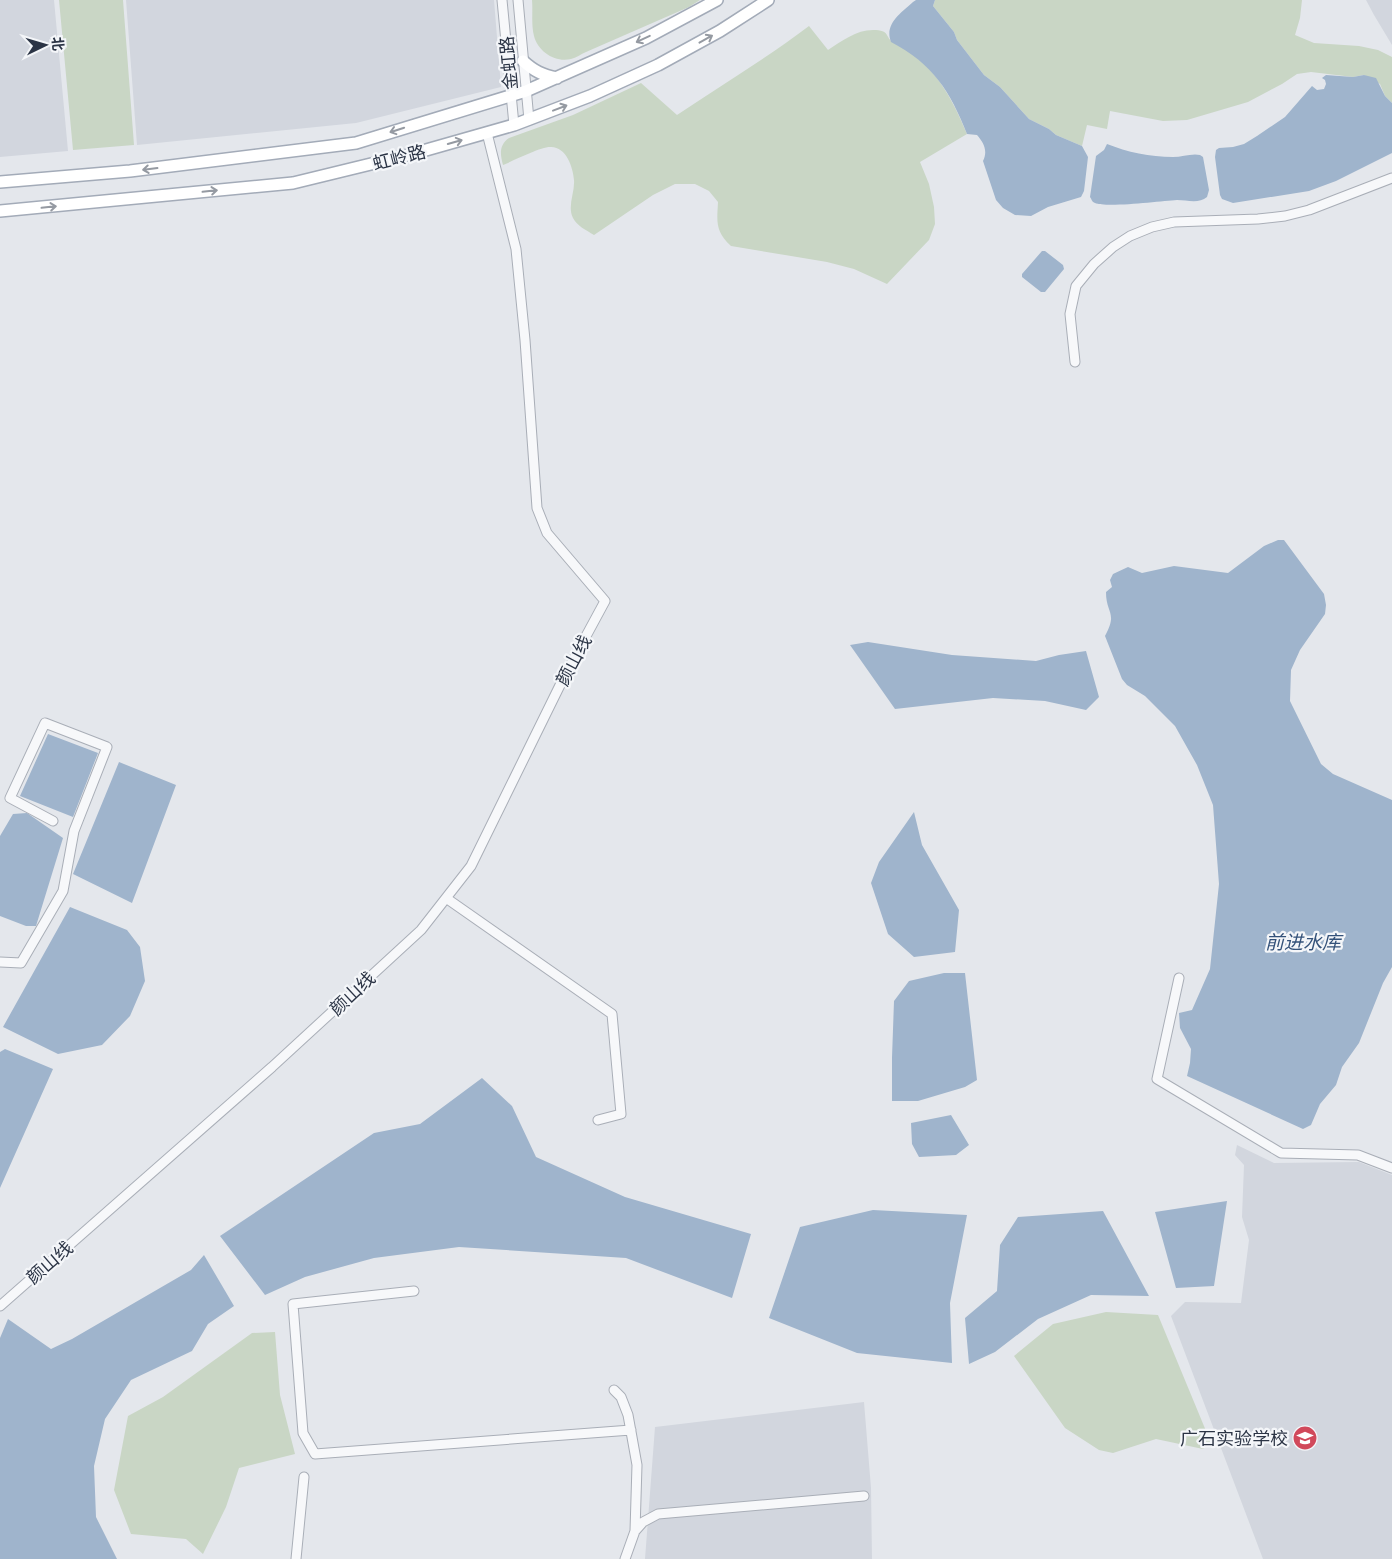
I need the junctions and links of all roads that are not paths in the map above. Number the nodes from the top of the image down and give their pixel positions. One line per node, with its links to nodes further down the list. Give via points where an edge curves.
1 (502, 0): 8 (street, 金虹路)
2 (518, 0): 5 (street, 金虹路)
3 (717, 0): 6 (main road, 虹岭路, one-way to 6, via 646,38)
4 (768, 0): 9 (main road, 虹岭路, one-way to 4, via 658,65)
5 (523, 61): 6 (main road, via 544,76); 7 (street, 金虹路)
6 (557, 78): 7 (main road, 虹岭路)
7 (526, 91): 8 (main road, 虹岭路); 9 (street, 金虹路)
8 (510, 97): 10 (street, 金虹路); 13 (main road, 虹岭路, one-way to 13, via 356,143 130,171)
9 (529, 120): 10 (main road, 虹岭路)
10 (514, 125): 11 (main road, 虹岭路)
11 (487, 133): 14 (main road, 虹岭路, one-way to 11, via 292,183); 17 (street, 颜山线, via 516,249 526,340 537,508 547,533 605,601 564,675 471,866)
12 (1392, 178): 15 (street, via 1285,216 1174,222 1130,236 1094,264 1076,286 1070,314)
13 (0, 182)
14 (0, 211)
15 (1075, 362)
16 (54, 821): 18 (street, via 10,798 45,723 107,747 74,831 63,891 21,963)
17 (446, 898): 20 (street, via 612,1014 621,1114); 23 (street, 颜山线, via 421,930 272,1067)
18 (0, 962)
19 (1179, 978): 21 (street, via 1157,1079 1281,1154 1358,1155)
20 (598, 1120)
21 (1392, 1168)
22 (414, 1291): 25 (street, via 293,1304 303,1433 316,1454)
23 (0, 1306)
24 (614, 1390): 25 (street, via 621,1397)
25 (630, 1430): 28 (street, via 637,1465)
26 (304, 1477): 29 (street)
27 (864, 1496): 28 (street, via 658,1514)
28 (635, 1531): 30 (street)
29 (296, 1559)
30 (625, 1559)

